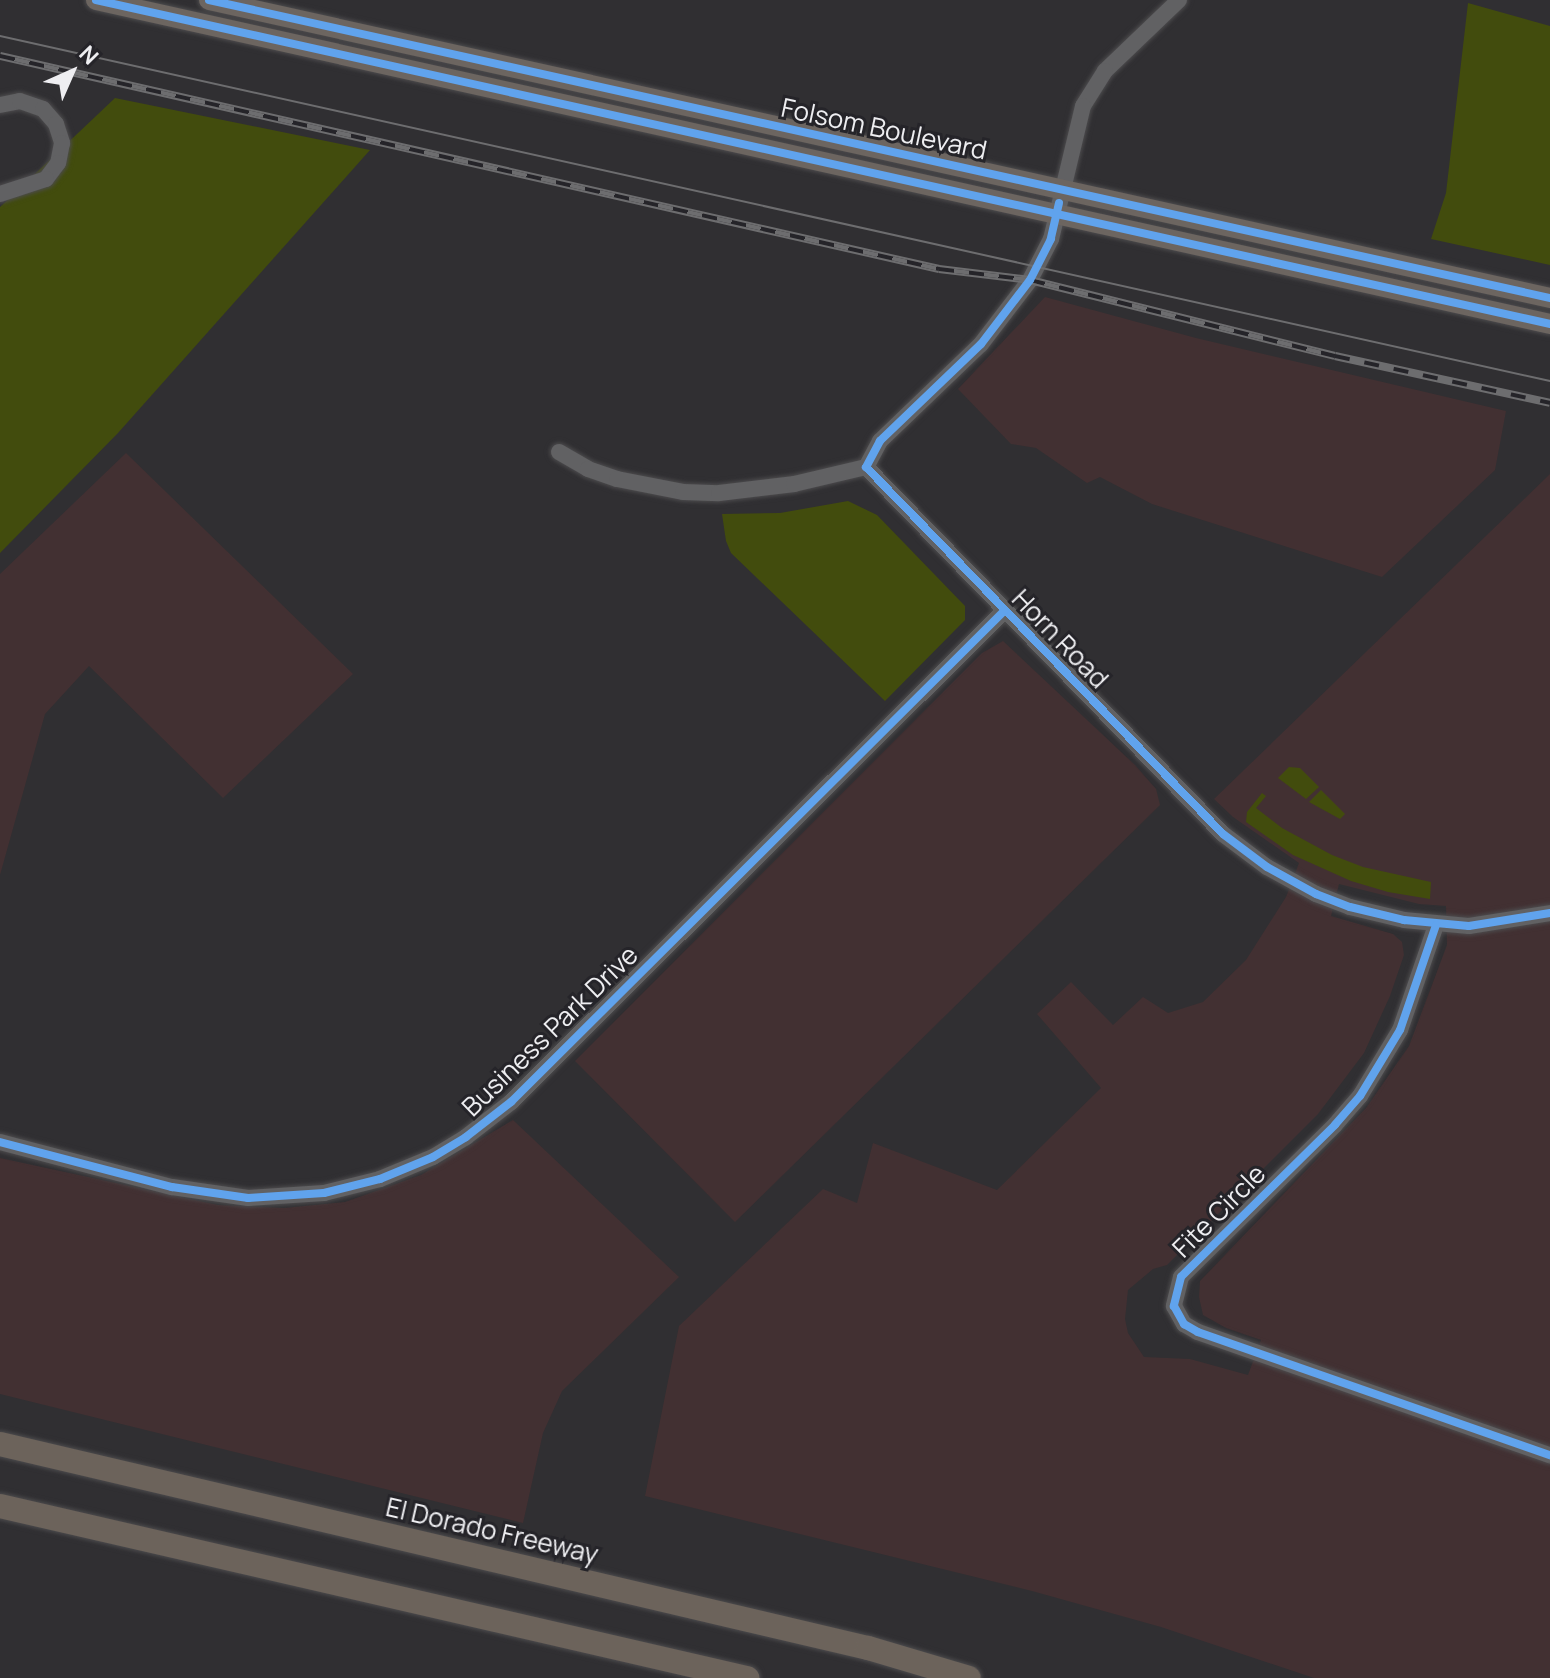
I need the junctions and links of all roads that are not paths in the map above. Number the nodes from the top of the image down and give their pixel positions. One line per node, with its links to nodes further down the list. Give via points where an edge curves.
1 (96, 0): 5 (main road, Folsom Boulevard)
2 (209, 0): 6 (main road, Folsom Boulevard)
3 (1179, 0): 7 (street, via 1092,88)
4 (0, 105): 8 (street, via 20,101 43,109 56,124 62,143 58,163 46,179)
5 (626, 118): 6 (main road, via 639,109 739,129); 9 (main road, Folsom Boulevard)
6 (756, 121): 7 (main road, Folsom Boulevard)
7 (1062, 190): 9 (street); 10 (main road, Folsom Boulevard)
8 (0, 194)
9 (1057, 215): 11 (main road, Folsom Boulevard); 17 (street, via 1044,258 1013,304 981,344 880,441)
10 (1375, 259): 11 (main road, via 1347,270 1277,256); 12 (main road, Folsom Boulevard)
11 (1266, 260): 14 (main road, Folsom Boulevard)
12 (1550, 298)
13 (1550, 311): 14 (main road)
14 (1510, 315): 15 (main road, Folsom Boulevard)
15 (1550, 324)
16 (559, 452): 17 (street, via 617,479 683,492 794,484)
17 (866, 467): 18 (street, Horn Road)
18 (1004, 611): 20 (street, Horn Road, via 1246,853 1316,894 1386,917); 21 (street, Business Park Drive, via 511,1102 433,1157 380,1179 324,1193 248,1198 172,1187)
19 (1550, 913): 20 (street, Horn Road, via 1506,923)
20 (1436, 925): 23 (street, Fite Circle, via 1400,1030 1360,1096 1181,1277 1174,1306 1184,1324 1198,1332)
21 (0, 1142)
22 (0, 1444): 26 (highway, El Dorado Freeway, via 868,1648)
23 (1550, 1455)
24 (0, 1506): 25 (highway)
25 (747, 1678)
26 (969, 1678)

